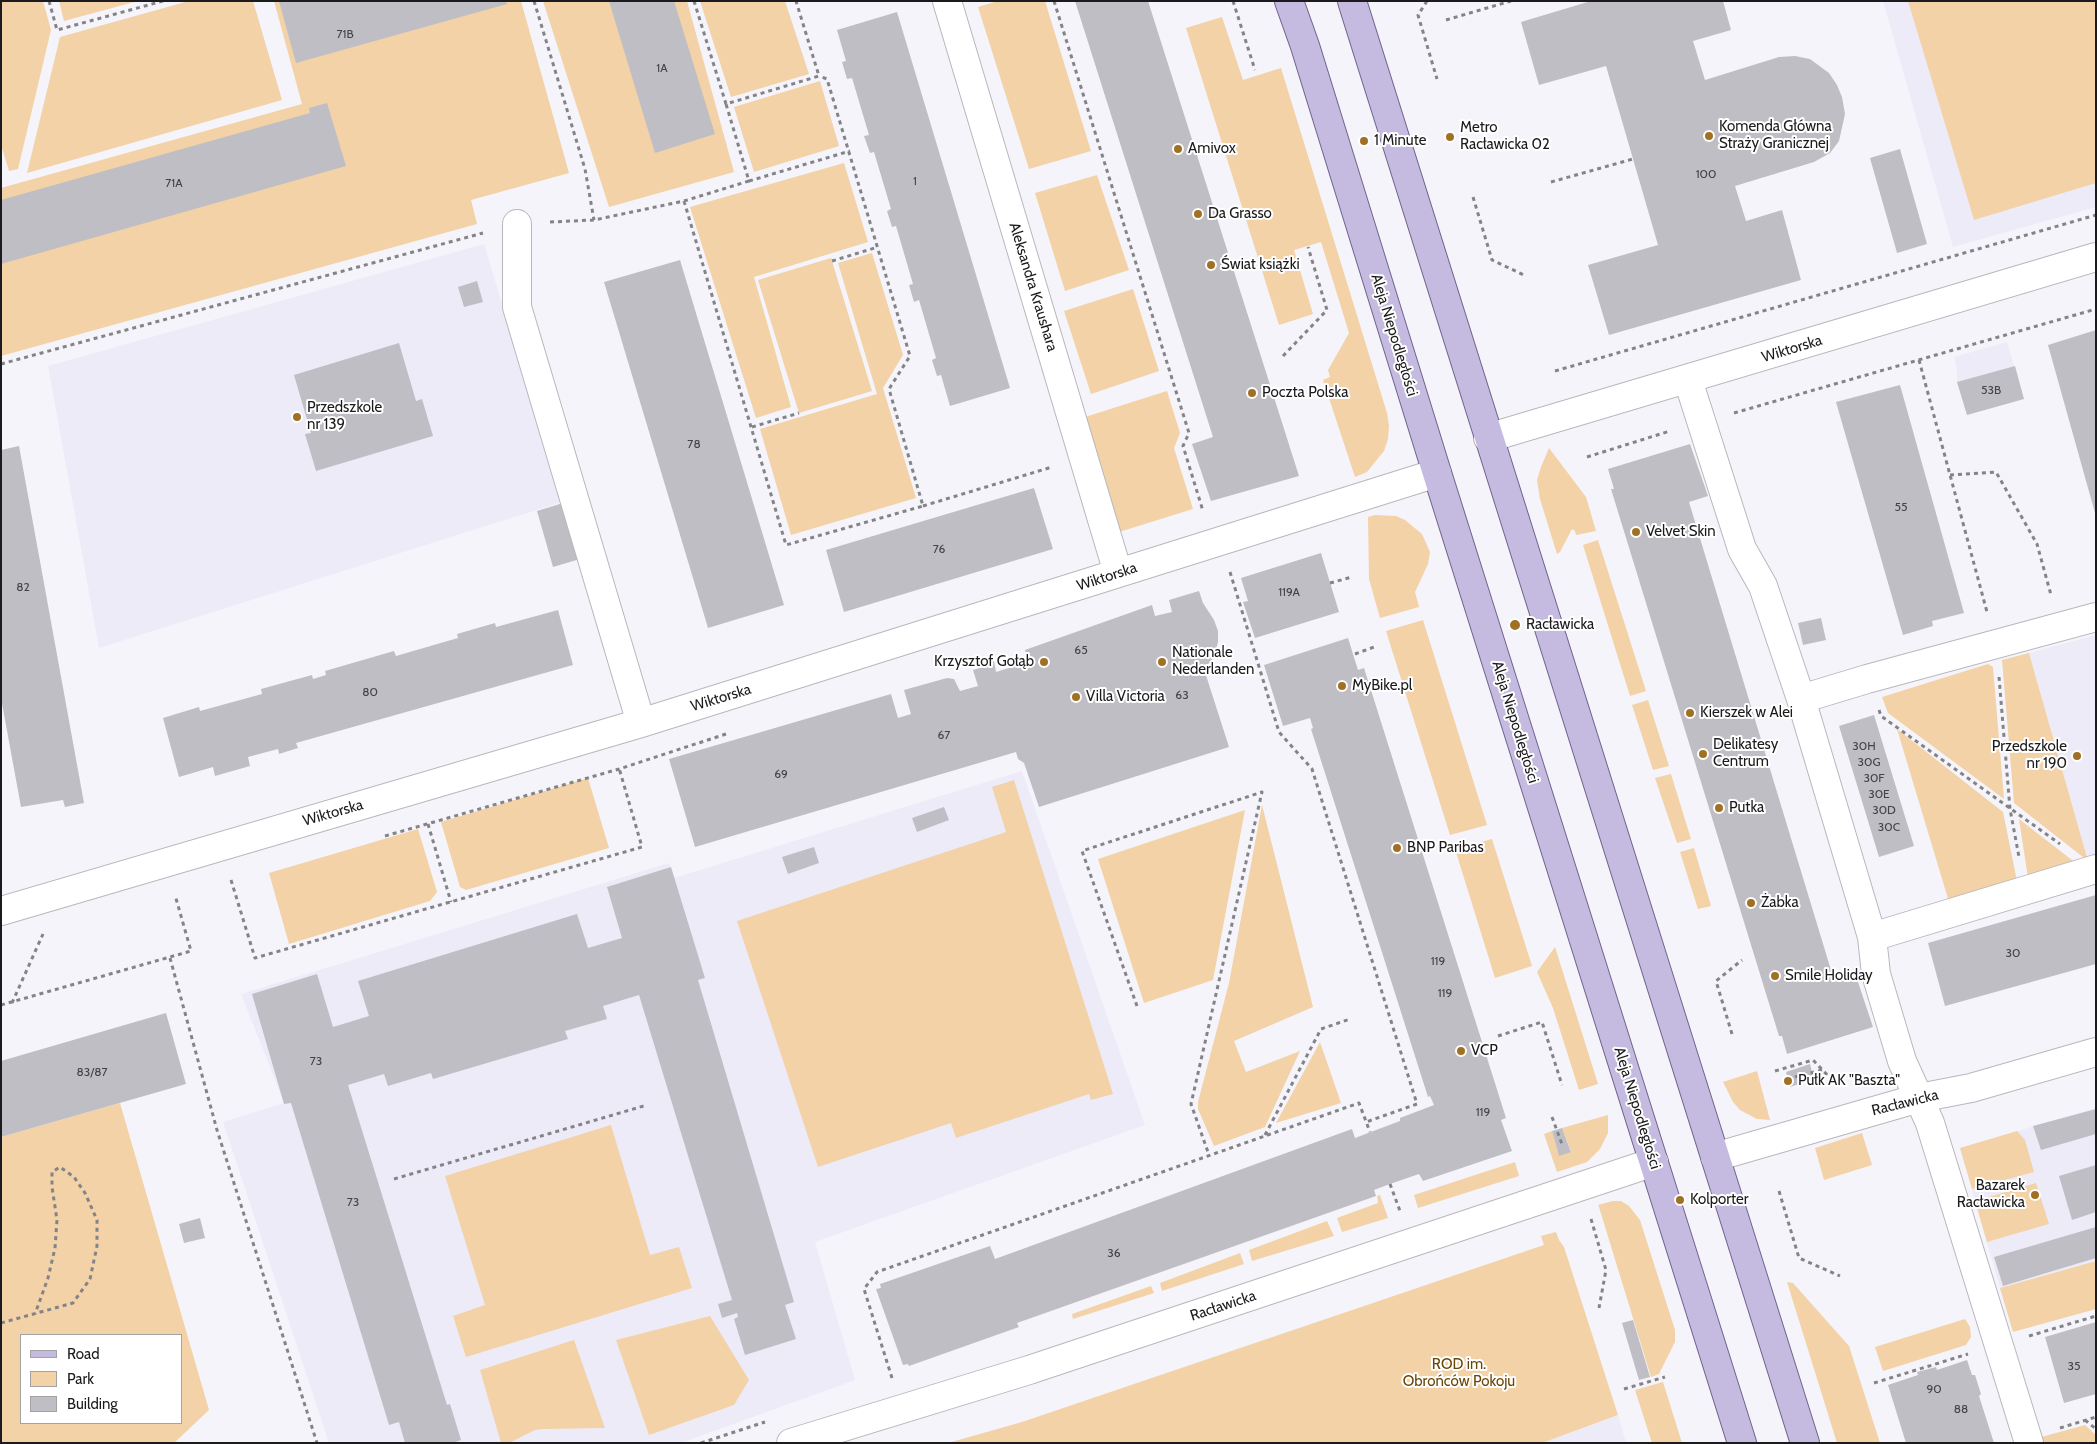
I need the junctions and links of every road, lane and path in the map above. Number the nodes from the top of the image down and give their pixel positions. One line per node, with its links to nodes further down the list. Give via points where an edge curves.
1 (49, 1): 2 (path, via 57,30)
2 (163, 1)
3 (534, 1): 25 (path, via 585,169)
4 (694, 1): 17 (path)
5 (796, 1): 15 (path)
6 (947, 1): 43 (street, Aleksandra Kraushara)
7 (1054, 1): 47 (path, via 1189,432 1183,446)
8 (1233, 1): 14 (path)
9 (1288, 1): 44 (main road, Aleja Niepodległości, via 1308,55)
10 (1352, 1): 41 (main road)
11 (1427, 1): 16 (path, via 1418,15)
12 (1511, 1): 13 (path)
13 (1446, 20)
14 (1255, 70)
15 (819, 76): 17 (path); 18 (path, via 828,79)
16 (1437, 79)
17 (726, 104): 20 (path)
18 (850, 151): 20 (path); 27 (path)
19 (1632, 159): 21 (path)
20 (748, 181): 23 (path)
21 (1551, 182)
22 (1473, 197): 31 (path, via 1492,260)
23 (684, 201): 25 (path); 40 (path)
24 (2096, 216): 36 (path)
25 (594, 220): 26 (path)
26 (517, 224): 35 (path); 59 (street, via 518,307)
27 (878, 247): 30 (path); 46 (path, via 910,356 889,389)
28 (1308, 247): 33 (path, via 1327,310)
29 (2096, 258): 37 (street, Wiktorska)
30 (832, 261)
31 (1526, 276)
32 (2096, 309): 34 (path)
33 (1283, 356)
34 (1919, 360): 39 (path); 45 (path)
35 (1, 364)
36 (1556, 371)
37 (1688, 380): 39 (street); 41 (street, Wiktorska)
38 (799, 413): 40 (path)
39 (1702, 422): 42 (path); 58 (street, via 1742,548 1763,586)
40 (752, 427): 46 (path, via 786,545)
41 (1488, 438): 98 (main road)
42 (1587, 457)
43 (1084, 458): 46 (path); 49 (street, Aleksandra Kraushara)
44 (1437, 473): 49 (street, Wiktorska); 99 (main road, Aleja Niepodległości)
45 (1950, 475): 53 (path, via 1996,472 2037,544); 54 (path)
46 (923, 506)
47 (1204, 516)
48 (1223, 571): 93 (path, via 1229,569 1279,732 1312,769 1417,1104)
49 (1118, 574): 59 (street, Wiktorska)
50 (1352, 577): 51 (path)
51 (1330, 584)
52 (2096, 617): 53 (street)
53 (2060, 627): 54 (street)
54 (1996, 645): 57 (street); 63 (path)
55 (1374, 647): 56 (path)
56 (1355, 654)
57 (1867, 679): 58 (street); 63 (path, via 1881,716)
58 (1802, 700): 75 (street)
59 (641, 722): 60 (street, Wiktorska)
60 (610, 732): 62 (path); 73 (street, Wiktorska)
61 (732, 732): 62 (path)
62 (619, 769): 64 (path); 72 (path, via 642,847)
63 (2010, 809): 66 (path, via 2081,860); 70 (path)
64 (428, 824): 65 (path); 72 (path)
65 (381, 837)
66 (2091, 871): 70 (street)
67 (241, 878): 68 (path)
68 (231, 880): 69 (path); 72 (path, via 255,958)
69 (224, 882)
70 (2024, 891): 75 (street)
71 (183, 893): 76 (path, via 174,895 191,951)
72 (452, 902)
73 (1, 911)
74 (46, 927): 78 (path)
75 (1872, 937): 90 (street, via 1876,974 1902,1061)
76 (170, 958): 78 (path); 114 (path, via 217,1130)
77 (1742, 960): 82 (path, via 1716,981)
78 (12, 1002): 79 (path)
79 (1, 1005)
80 (1137, 1006): 97 (path, via 1082,851 1262,792 1191,1104)
81 (1350, 1019): 95 (path, via 1321,1029)
82 (1732, 1034)
83 (1498, 1036): 89 (path, via 1542,1022)
84 (2096, 1052): 90 (street, Racławicka, via 1971,1088)
85 (1823, 1070): 86 (path, via 1813,1060); 87 (path); 88 (path)
86 (1775, 1071)
87 (1795, 1077)
88 (1832, 1081)
89 (1562, 1086)
90 (1919, 1098): 98 (street, Racławicka); 118 (street, via 1939,1150)
91 (647, 1105): 100 (path)
92 (1552, 1117): 96 (path)
93 (1366, 1122): 94 (path); 95 (path, via 1359,1103)
94 (1370, 1132)
95 (1264, 1136): 97 (path)
96 (1563, 1146)
97 (1210, 1155): 110 (path, via 877,1272 864,1289)
98 (1714, 1157): 117 (main road)
99 (1654, 1162): 115 (street, Racławicka, via 1048,1364); 116 (main road, Aleja Niepodległości)
100 (394, 1179)
101 (1390, 1184): 104 (path)
102 (1779, 1191): 105 (path, via 1799,1258)
103 (1590, 1217): 106 (path, via 1606,1270)
104 (1403, 1218)
105 (1840, 1276)
106 (1599, 1308)
107 (35, 1314): 107 (path, via 73,1303 90,1279 98,1246 98,1220 74,1177 60,1167 52,1172 57,1220 55,1248); 108 (path)
108 (1, 1323)
109 (1665, 1377): 111 (path)
110 (894, 1385)
111 (1624, 1389)
112 (2085, 1420): 113 (path)
113 (2096, 1429)
114 (317, 1443)
115 (790, 1443)
116 (1742, 1443)
117 (1805, 1443)
118 (2029, 1443)

